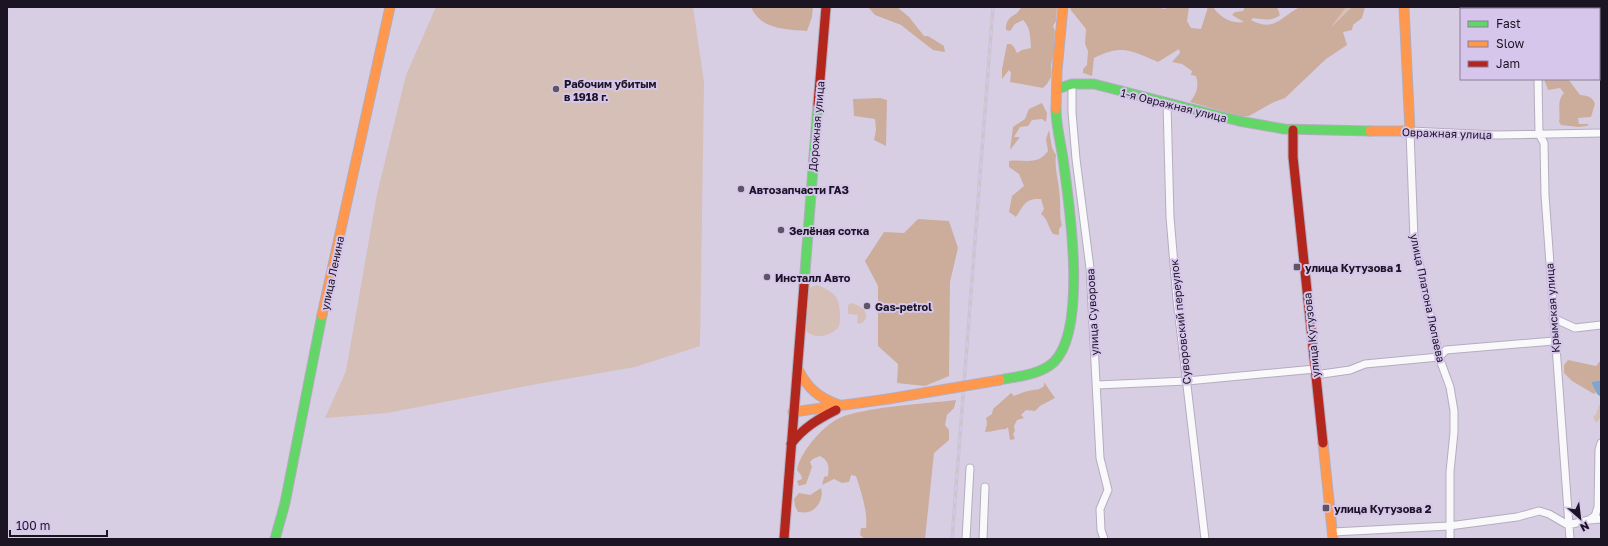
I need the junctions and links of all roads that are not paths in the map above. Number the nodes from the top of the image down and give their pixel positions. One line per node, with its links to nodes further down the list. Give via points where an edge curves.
1 (390, 7): 32 (street, улица Ленина, via 313,354 285,503)
2 (826, 7): 17 (street, Дорожная улица)
3 (1063, 7): 7 (street)
4 (1404, 7): 10 (street, улица Платона Люпаева)
5 (1538, 80): 12 (street, Крымская улица)
6 (1072, 84): 7 (street, 1-я Овражная улица); 8 (street, 1-я Овражная улица, via 1094,84); 20 (street, улица Суворова, via 1076,159 1090,268)
7 (1057, 92): 21 (street, bridge, via 1056,110 1072,234 1073,285 1070,327 1058,358 1046,367 1025,375)
8 (1168, 103): 9 (street, 1-я Овражная улица, via 1239,121); 19 (street, Суворовский переулок, via 1170,217)
9 (1293, 130): 10 (street, Овражная улица); 18 (street, улица Кутузова, via 1293,157)
10 (1410, 131): 12 (street, Овражная улица); 16 (street, улица Платона Люпаева, via 1414,239)
11 (1601, 133): 12 (street, Овражная улица)
12 (1539, 134): 13 (street, Крымская улица, via 1544,142)
13 (1553, 318): 14 (street, via 1575,328); 15 (street, Крымская улица)
14 (1601, 325)
15 (1554, 341): 16 (street, via 1446,350); 29 (street, Крымская улица)
16 (1439, 357): 18 (street, via 1365,364 1350,370); 30 (street, улица Платона Люпаева, via 1450,387 1454,411)
17 (797, 365): 21 (street, via 802,379 817,396); 22 (street, Дорожная улица)
18 (1315, 372): 19 (street); 31 (street, улица Кутузова)
19 (1187, 381): 20 (street); 37 (street, Суворовский переулок)
20 (1097, 385): 36 (street, улица Суворова, via 1100,458 1108,490 1100,509)
21 (845, 406): 22 (street); 24 (street, via 808,425)
22 (794, 412): 24 (street, Дорожная улица)
23 (1601, 443): 28 (street, via 1598,507 1595,516)
24 (791, 444): 33 (street, Дорожная улица)
25 (970, 468): 34 (street)
26 (985, 487): 35 (street)
27 (1601, 519): 28 (street)
28 (1589, 520): 29 (street)
29 (1568, 525): 30 (street, via 1539,511 1517,517); 39 (street, Крымская улица)
30 (1449, 526): 31 (street); 38 (street, улица Платона Люпаева)
31 (1333, 536)
32 (275, 539)
33 (784, 539)
34 (966, 539)
35 (983, 539)
36 (1104, 539)
37 (1205, 539)
38 (1450, 539)
39 (1570, 539)

